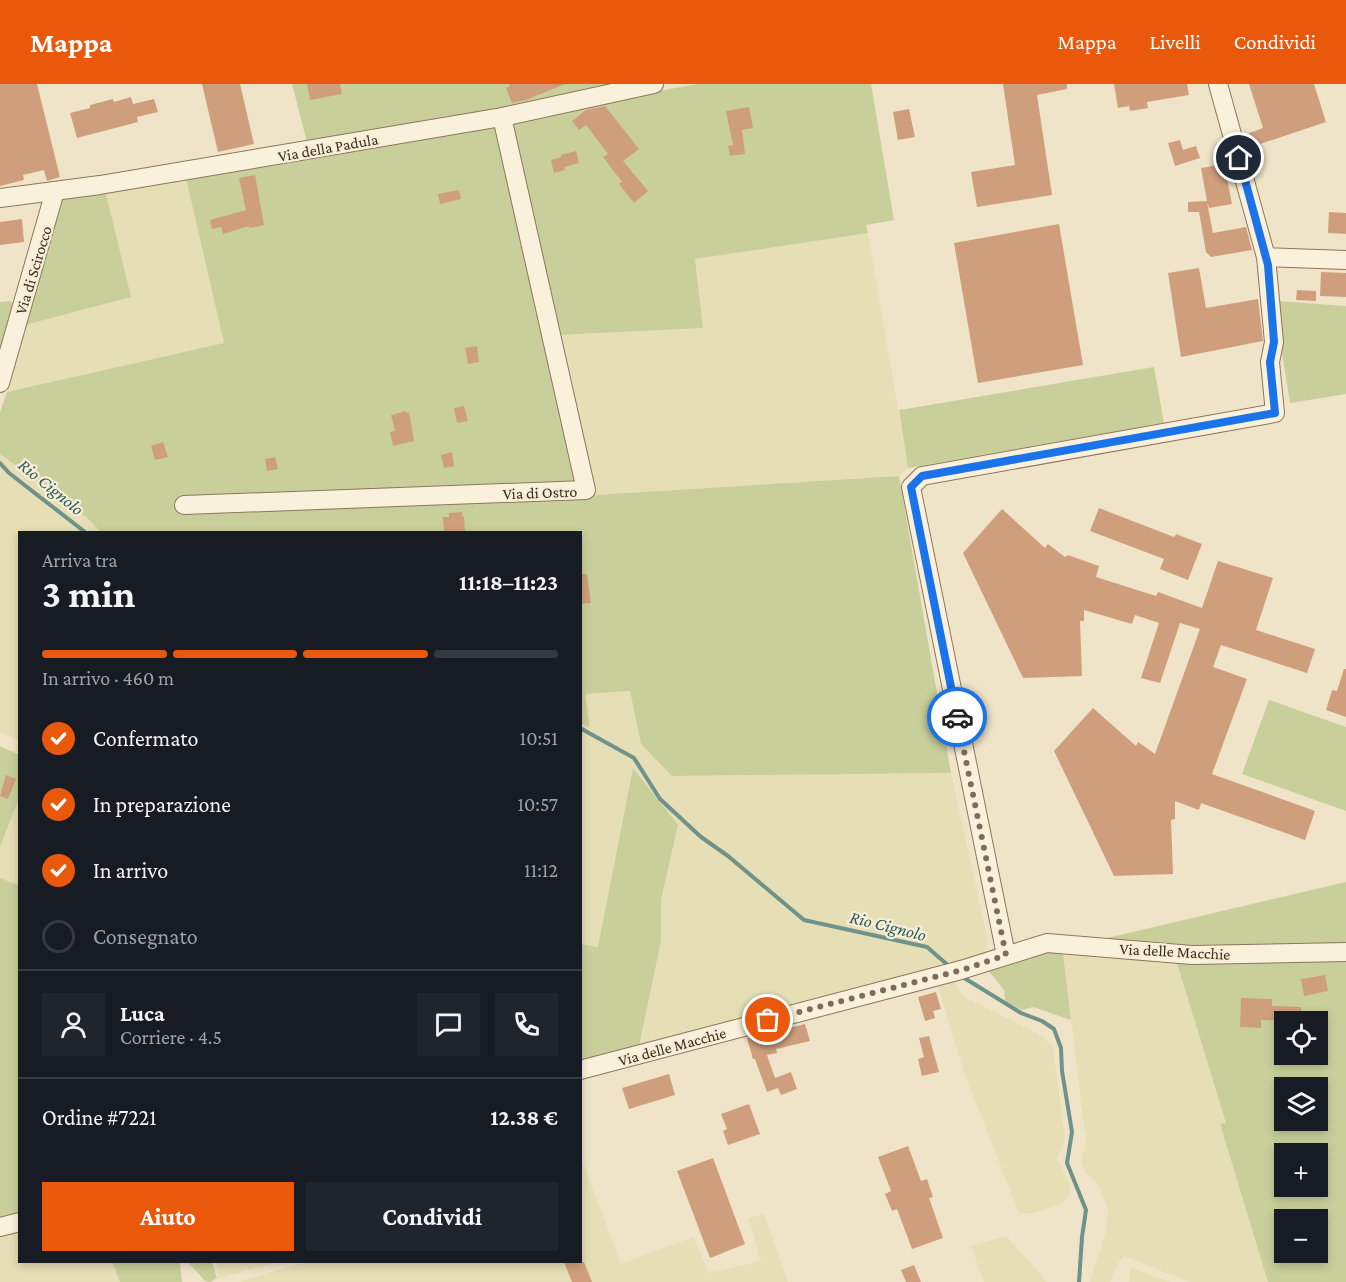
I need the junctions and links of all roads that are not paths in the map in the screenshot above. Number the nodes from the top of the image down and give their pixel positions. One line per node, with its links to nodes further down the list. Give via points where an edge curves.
1 (654, 84): 3 (street, Via della Padula)
2 (1218, 84): 6 (street)
3 (502, 117): 4 (street, Via della Padula); 9 (street, Via di Ostro, via 586,490)
4 (55, 191): 5 (street, Via della Padula); 8 (street, Via di Scirocco)
5 (0, 198)
6 (1266, 257): 7 (street); 11 (street, via 1274,342 1270,362 1275,413 922,476 911,487)
7 (1346, 260)
8 (0, 382)
9 (184, 505)
10 (1346, 952): 11 (street, Via delle Macchie, via 1192,955 1047,943)
11 (1006, 955): 12 (street, Via delle Macchie)
12 (582, 1069)
13 (18, 1222): 14 (street)
14 (0, 1227)

